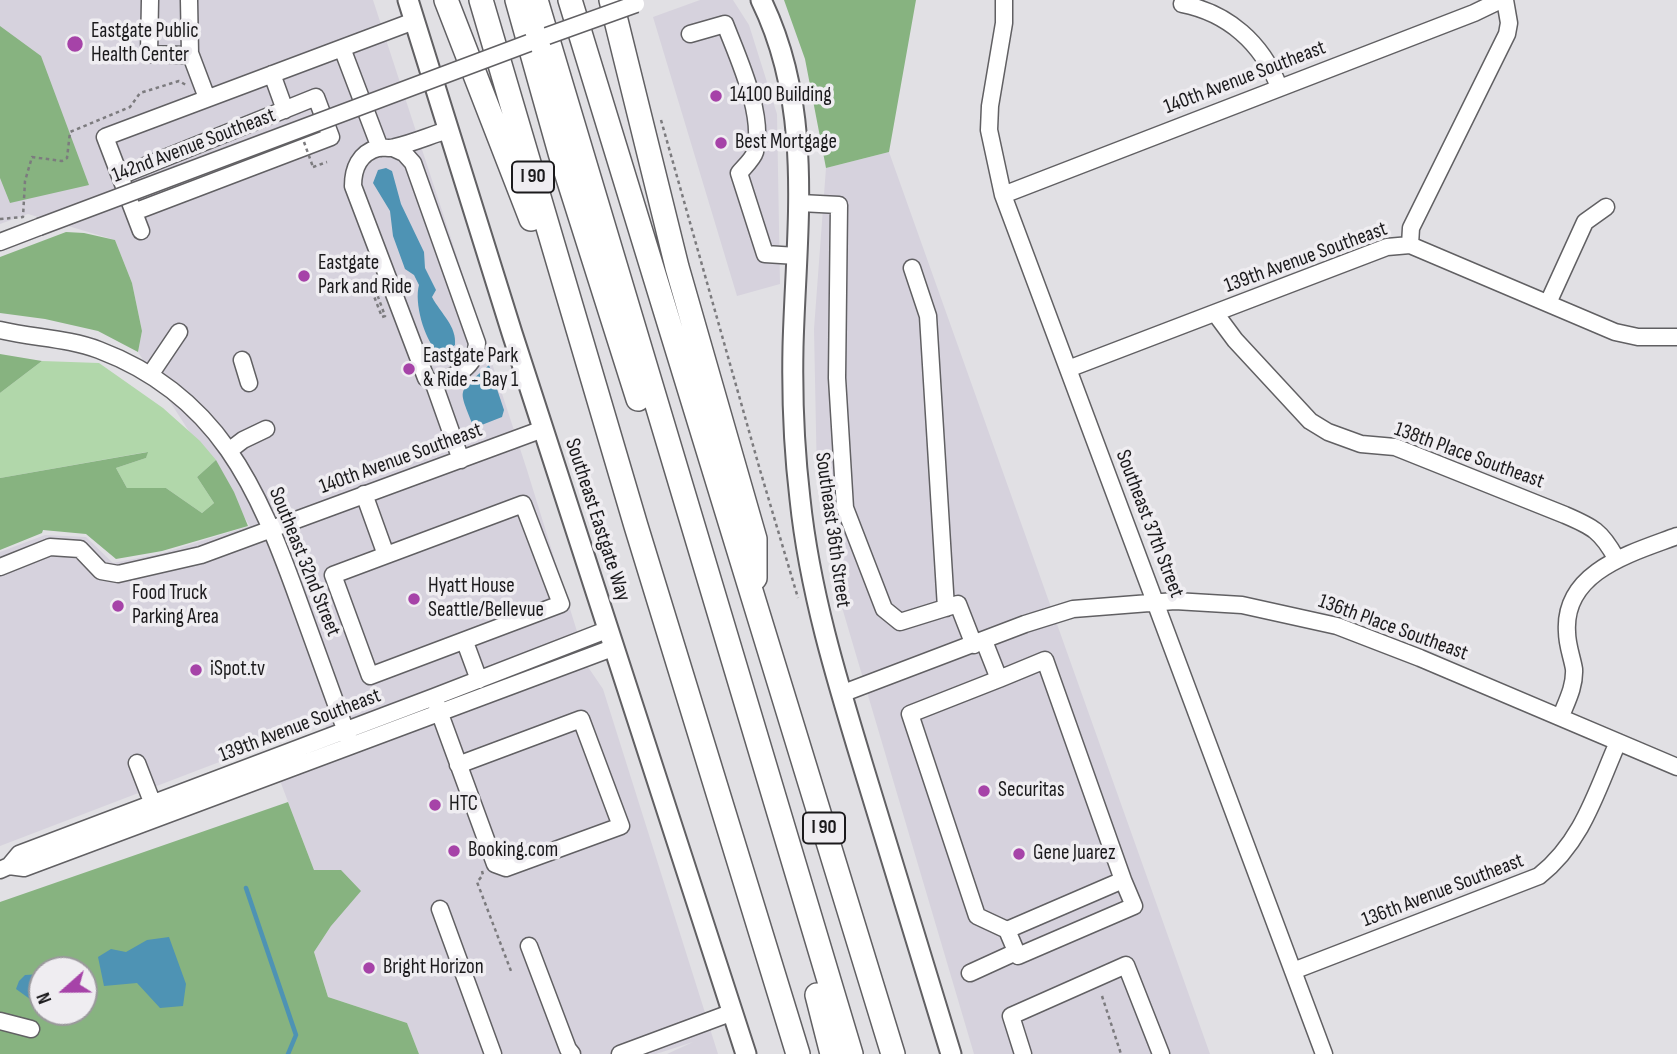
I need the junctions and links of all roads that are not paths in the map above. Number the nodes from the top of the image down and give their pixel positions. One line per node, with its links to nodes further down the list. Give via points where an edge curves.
1 (150, 0): 20 (street, via 149,54)
2 (189, 0): 20 (street)
3 (408, 0): 16 (main road, Southeast Eastgate Way)
4 (446, 0): 44 (highway)
5 (481, 0): 44 (highway, I 90)
6 (517, 0): 18 (highway)
7 (536, 0): 18 (highway)
8 (570, 0): 28 (highway, I 90)
9 (577, 0): 28 (highway)
10 (611, 0): 60 (highway, via 677,267 755,539)
11 (761, 0): 31 (main road, Southeast 36th Street, via 792,102 800,158)
12 (1004, 0): 30 (street, Southeast 37th Street, via 989,130)
13 (1503, 0): 22 (street, 140th Avenue Southeast); 36 (street, via 1508,10 1507,34 1411,228)
14 (641, 2): 18 (street, 142nd Avenue Southeast, bridge)
15 (1182, 4): 22 (street, via 1220,15 1240,31 1259,50)
16 (414, 20): 19 (street); 25 (main road, Southeast Eastgate Way)
17 (690, 34): 37 (street, via 725,24 757,124 755,154 739,173 765,254)
18 (538, 40): 27 (highway); 35 (street, 142nd Avenue Southeast, bridge)
19 (342, 48): 21 (street); 26 (street)
20 (190, 53): 23 (street)
21 (272, 74): 23 (street); 24 (street)
22 (1279, 87): 30 (street, 140th Avenue Southeast)
23 (200, 94): 29 (street, via 106,137)
24 (285, 110): 29 (street); 33 (street, via 316,97 331,137)
25 (448, 130): 26 (street); 51 (main road, Southeast Eastgate Way)
26 (386, 148): 49 (street, via 368,152 358,162 353,186 426,378); 49 (street, via 404,153 413,163 477,343 475,357 466,369)
27 (569, 150): 94 (highway, via 765,810); 95 (highway)
28 (618, 161): 60 (highway, I 90)
29 (120, 176): 33 (street)
30 (1003, 195): 46 (street, Southeast 37th Street)
31 (800, 203): 37 (main road, Southeast 36th Street); 62 (street, via 839,205 837,378 845,509 884,608 900,622)
32 (1606, 207): 39 (street, via 1585,222)
33 (134, 212): 34 (street)
34 (141, 231)
35 (0, 242)
36 (1410, 245): 39 (street, 139th Avenue Southeast); 40 (street, 139th Avenue Southeast, via 1387,247)
37 (797, 256): 68 (main road, Southeast 36th Street, via 793,349 800,499 811,569)
38 (912, 268): 62 (street, via 928,316)
39 (1548, 303): 43 (street, 139th Avenue Southeast, via 1615,332)
40 (1214, 313): 46 (street, 139th Avenue Southeast); 58 (street, 138th Place Southeast, via 1301,411 1328,432 1361,444 1395,447 1574,519 1592,527)
41 (0, 330): 47 (street, Southeast 32nd Street, via 99,350)
42 (179, 332): 47 (street)
43 (1677, 337)
44 (584, 353): 93 (highway, I 90)
45 (242, 360): 48 (street)
46 (1068, 369): 61 (street, Southeast 37th Street)
47 (150, 375): 52 (street, Southeast 32nd Street, via 192,407)
48 (249, 383)
49 (434, 384): 53 (street)
50 (267, 429): 52 (street)
51 (543, 429): 53 (street, 140th Avenue Southeast); 63 (main road, Southeast Eastgate Way)
52 (230, 450): 55 (street, Southeast 32nd Street)
53 (461, 460): 54 (street, 140th Avenue Southeast)
54 (364, 494): 55 (street, 140th Avenue Southeast); 57 (street)
55 (272, 528): 59 (street, 140th Avenue Southeast, via 201,555 118,574 101,571 80,549 50,547); 72 (street, Southeast 32nd Street)
56 (1677, 536): 58 (street)
57 (386, 555): 64 (street, via 333,575 370,676); 64 (street, via 523,504 561,604)
58 (1616, 558): 71 (street, via 1585,582 1572,602 1567,633 1574,677)
59 (0, 567)
60 (755, 602): 96 (highway, I 90)
61 (1156, 602): 65 (street, 136th Place Southeast, via 1051,615); 71 (street, 136th Place Southeast, via 1242,605 1337,626); 84 (street, Southeast 37th Street)
62 (946, 608): 65 (street, via 958,604)
63 (612, 638): 67 (street, 139th Avenue Southeast); 70 (street, 139th Avenue Southeast); 86 (main road, Southeast Eastgate Way)
64 (465, 642): 67 (street)
65 (979, 643): 66 (street); 68 (street, 136th Place Southeast)
66 (999, 679): 79 (street, via 1045,660); 81 (street, via 910,714 977,916)
67 (479, 680): 69 (street, 139th Avenue Southeast)
68 (841, 695): 97 (main road, Southeast 36th Street)
69 (434, 697): 70 (street); 72 (street, 139th Avenue Southeast)
70 (440, 713): 72 (street, 139th Avenue Southeast); 75 (street)
71 (1561, 716): 73 (street, 136th Place Southeast)
72 (348, 739): 77 (street, 139th Avenue Southeast)
73 (1618, 743): 76 (street, 136th Place Southeast); 84 (street, 136th Avenue Southeast, via 1576,838 1539,876)
74 (137, 763): 77 (street)
75 (458, 765): 75 (street, via 495,864 506,868 621,827 581,719)
76 (1677, 767)
77 (155, 811): 78 (street, 139th Avenue Southeast, via 24,868)
78 (5, 868)
79 (1124, 880): 81 (street); 83 (street, via 1134,906 1018,956)
80 (440, 909): 89 (street)
81 (1007, 930): 83 (street)
82 (529, 946): 90 (street)
83 (1016, 952): 85 (street)
84 (1293, 971): 100 (street, Southeast 37th Street)
85 (970, 973)
86 (733, 1012): 91 (street); 92 (main road, Southeast Eastgate Way)
87 (0, 1021): 88 (street)
88 (31, 1029)
89 (493, 1054)
90 (572, 1054)
91 (620, 1054)
92 (746, 1054)
93 (798, 1054)
94 (832, 1054)
95 (851, 1054)
96 (893, 1054)
97 (951, 1054)
98 (1023, 1054): 99 (street, via 1011,1016 1126,965)
99 (1161, 1054)
100 (1324, 1054)

